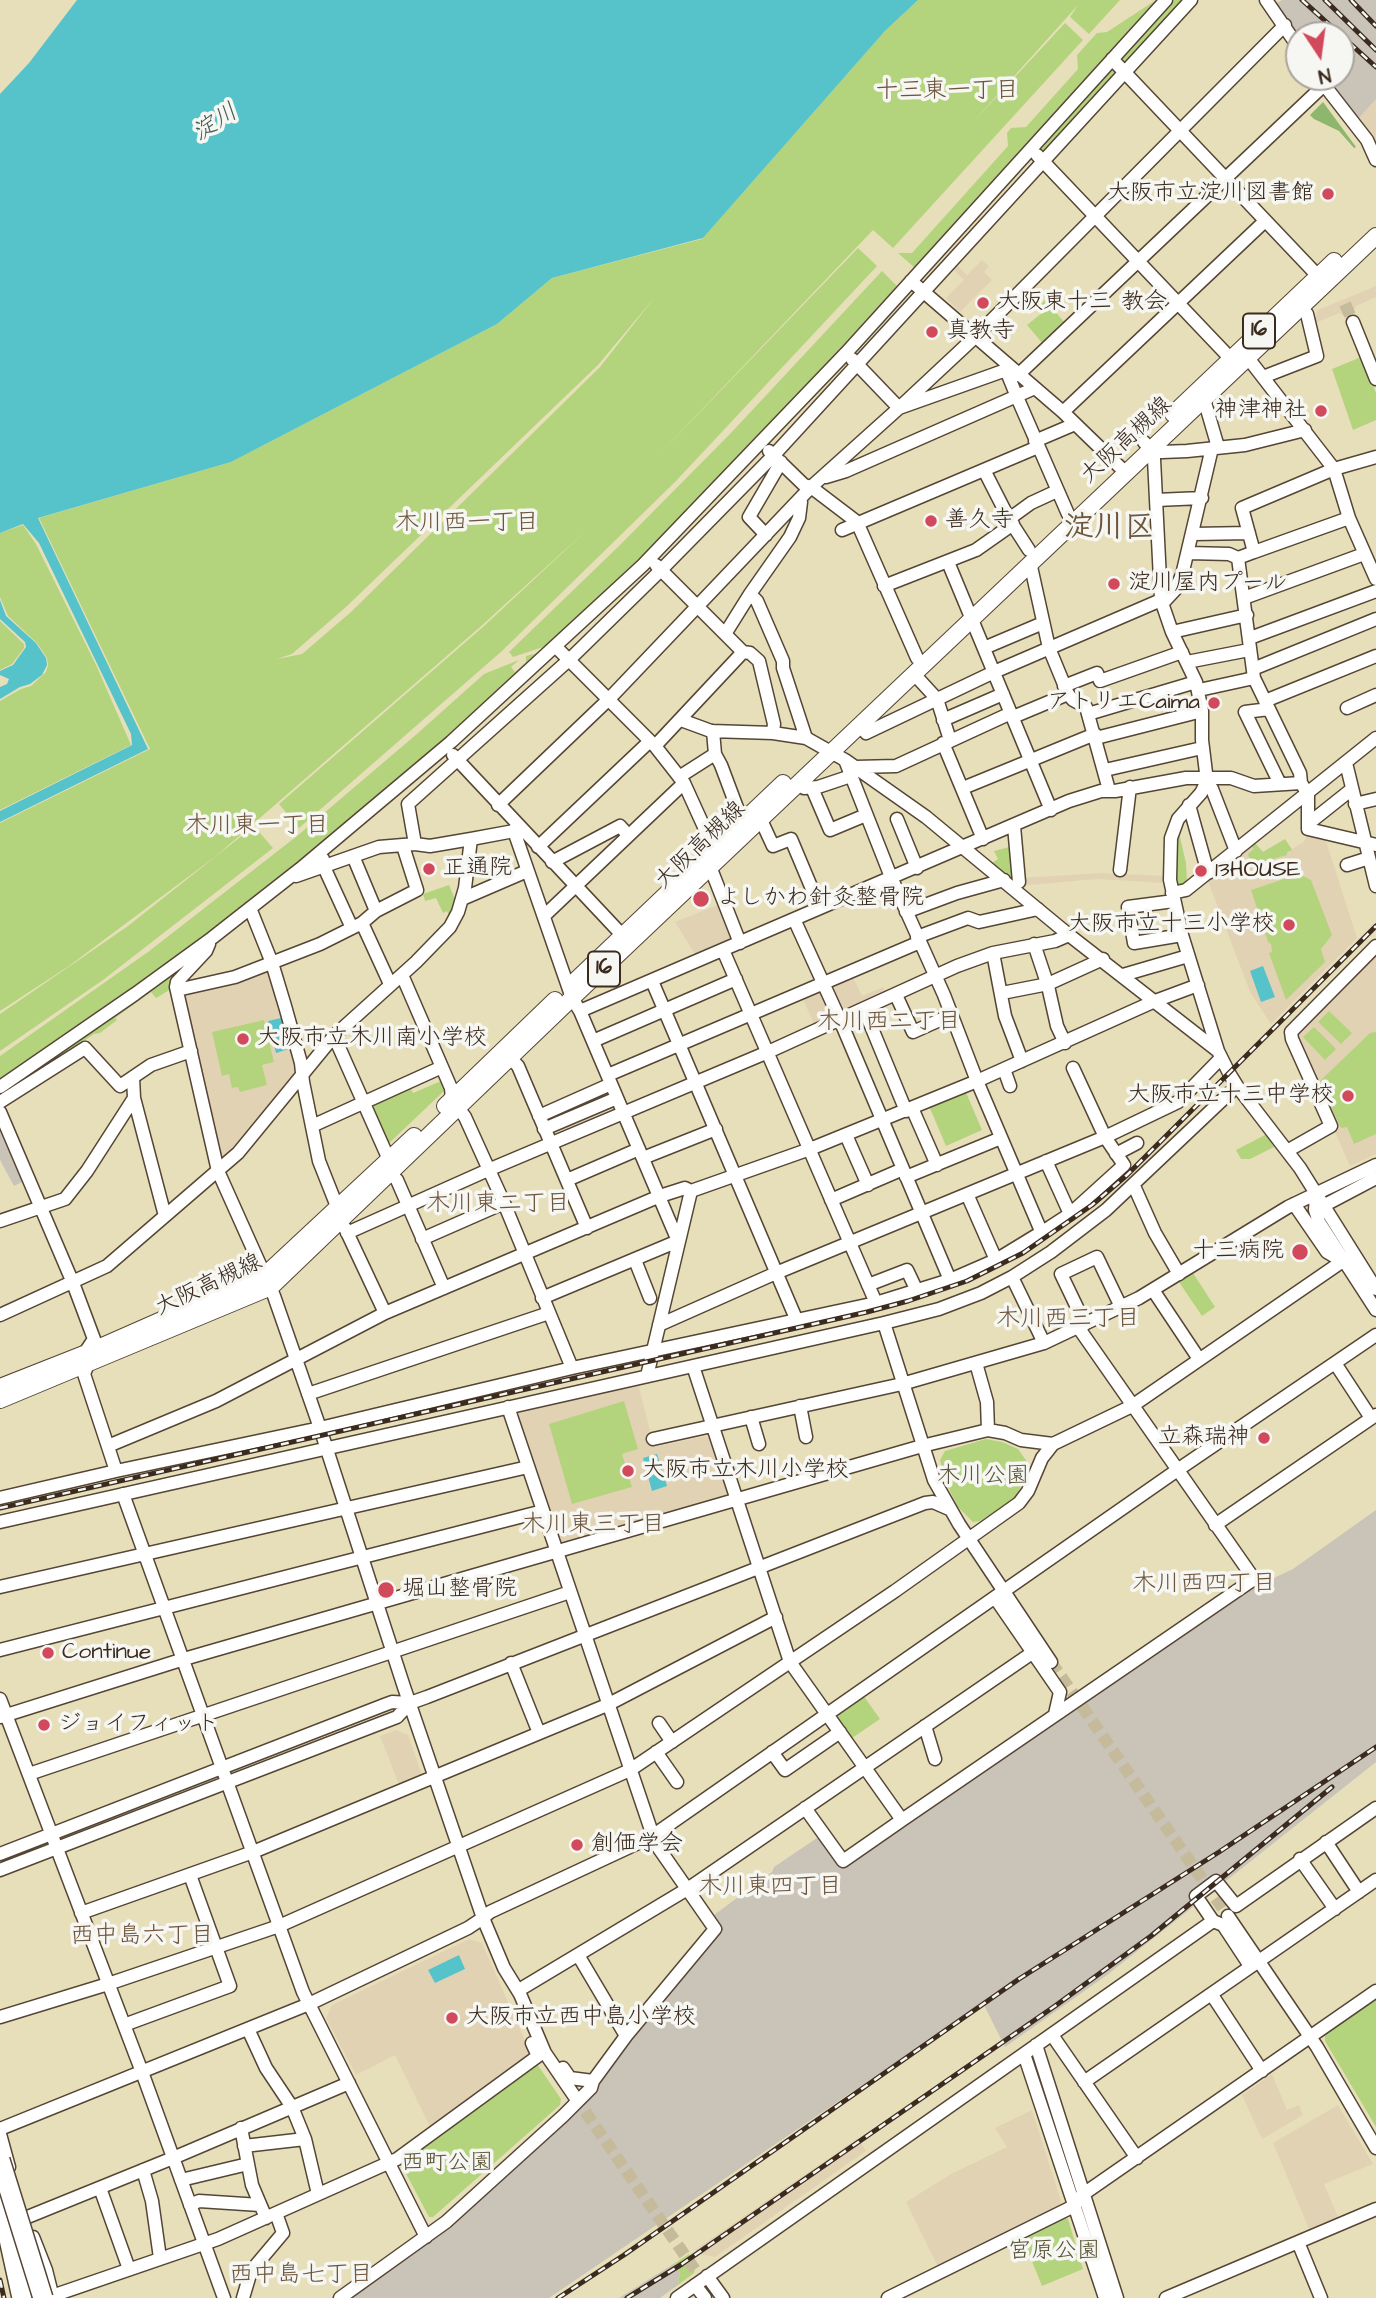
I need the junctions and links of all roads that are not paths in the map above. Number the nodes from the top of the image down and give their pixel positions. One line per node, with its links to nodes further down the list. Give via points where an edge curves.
1 (1167, 0): 5 (street)
2 (1191, 0): 6 (street)
3 (1266, 0): 4 (street)
4 (1285, 25): 9 (street)
5 (1112, 59): 6 (street); 10 (street)
6 (1124, 72): 9 (street); 12 (street)
7 (1311, 91): 13 (street)
8 (1329, 91): 11 (street, via 1367,140)
9 (1179, 130): 13 (street); 14 (street)
10 (1031, 149): 12 (street); 20 (street)
11 (1376, 160)
12 (1044, 161): 14 (street); 21 (street)
13 (1226, 179): 15 (street); 18 (street)
14 (1095, 215): 18 (street); 25 (street)
15 (1265, 220): 19 (street); 22 (street)
16 (1376, 222): 19 (main road, 大阪高槻線 / 16)
17 (1376, 236): 23 (main road, 大阪高槻線 / 16)
18 (1140, 260): 22 (street); 30 (street)
19 (1318, 276): 28 (main road, 大阪高槻線 / 16)
20 (911, 281): 21 (street); 26 (street)
21 (925, 292): 25 (street); 29 (street)
22 (1179, 302): 28 (street); 37 (street)
23 (1304, 311): 27 (main road, 大阪高槻線 / 16); 31 (street, via 1317,356)
24 (1353, 322): 32 (street)
25 (975, 337): 30 (street); 36 (street)
26 (846, 353): 29 (street); 40 (street)
27 (1248, 358): 28 (street); 31 (street); 35 (main road, 大阪高槻線 / 16)
28 (1231, 359): 42 (main road, 大阪高槻線 / 16)
29 (858, 364): 36 (street); 44 (street)
30 (1011, 370): 33 (street); 34 (street); 36 (street)
31 (1263, 377): 39 (street)
32 (1376, 379)
33 (1035, 388): 34 (street); 37 (street)
34 (1017, 397): 41 (street); 49 (street)
35 (1204, 399): 42 (main road, 大阪高槻線 / 16); 43 (street)
36 (900, 408): 49 (street)
37 (1063, 412): 38 (street)
38 (1075, 424): 41 (street); 48 (street)
39 (1305, 430): 43 (street); 46 (street)
40 (762, 443): 44 (street); 68 (street)
41 (1037, 444): 47 (street); 51 (street)
42 (1147, 446): 43 (street, via 1162,452); 48 (main road, 大阪高槻線 / 16); 54 (street, via 1154,459)
43 (1215, 448): 52 (street)
44 (778, 458): 50 (street); 62 (street, via 750,517); 70 (street)
45 (1374, 462): 46 (street)
46 (1334, 469): 56 (street); 60 (street, via 1242,508)
47 (984, 470): 57 (street); 58 (street)
48 (1123, 470): 55 (main road, 大阪高槻線 / 16); 66 (main road, 大阪高槻線 / 16)
49 (823, 478): 50 (street)
50 (811, 487): 53 (street); 58 (street)
51 (1057, 491): 55 (street); 57 (street, via 1031,503)
52 (1202, 498): 54 (street); 61 (street)
53 (799, 500): 62 (street); 74 (street, via 799,519 790,537)
54 (1156, 500): 76 (street)
55 (1068, 514): 66 (main road, 大阪高槻線 / 16)
56 (1349, 518): 63 (street); 65 (street)
57 (1011, 521): 66 (street); 69 (street, via 976,550)
58 (857, 522): 59 (street); 72 (street)
59 (842, 530)
60 (1249, 533): 61 (street); 63 (street)
61 (1193, 534): 64 (street)
62 (766, 535): 77 (street)
63 (1254, 552): 67 (street)
64 (1188, 553): 67 (street); 76 (street, via 1178,585)
65 (1364, 554): 71 (street); 75 (street)
66 (1030, 556): 78 (main road, 大阪高槻線 / 16); 81 (street)
67 (1238, 558): 75 (street)
68 (649, 559): 70 (street); 85 (street)
69 (948, 562): 72 (street); 78 (street)
70 (661, 570): 77 (street); 91 (street)
71 (1376, 579)
72 (884, 586): 92 (street)
73 (1376, 591): 84 (street)
74 (750, 594): 83 (street); 112 (street, via 783,661)
75 (1244, 598): 79 (street)
76 (1161, 602): 82 (street); 87 (street)
77 (697, 605): 83 (street); 99 (street)
78 (969, 614): 86 (street); 92 (main road, 大阪高槻線 / 16)
79 (1247, 615): 82 (street); 84 (street)
80 (1376, 619): 94 (street)
81 (1043, 623): 86 (street); 87 (street)
82 (1172, 632): 89 (street)
83 (725, 634): 88 (street)
84 (1250, 644): 89 (street); 94 (street)
85 (555, 646): 91 (street); 116 (street)
86 (984, 648): 93 (street)
87 (1049, 649): 93 (street); 96 (street)
88 (743, 652): 106 (street); 110 (street, via 759,661)
89 (1185, 657): 95 (street); 96 (street, via 1100,681 1097,673)
90 (1376, 657): 101 (street)
91 (570, 659): 99 (street); 119 (street)
92 (915, 666): 100 (street); 108 (main road, 大阪高槻線 / 16); 120 (main road, 大阪高槻線 / 16)
93 (994, 672): 97 (street); 100 (street)
94 (1254, 673): 95 (street); 101 (street)
95 (1197, 686): 103 (street); 104 (street)
96 (1066, 690): 104 (street); 105 (street)
97 (1003, 694): 105 (street); 107 (street)
98 (1376, 695): 102 (street)
99 (609, 699): 115 (street); 136 (street)
100 (937, 699): 107 (street); 108 (street, via 866,733)
101 (1267, 705): 126 (street, via 1245,712); 131 (street)
102 (1347, 708)
103 (1202, 711): 111 (street); 117 (street)
104 (1088, 714): 111 (street)
105 (1012, 715): 114 (street); 121 (street)
106 (681, 720): 109 (street); 115 (street)
107 (943, 720): 114 (street)
108 (860, 725): 120 (main road, 大阪高槻線 / 16)
109 (713, 731): 110 (street); 118 (street)
110 (773, 733): 112 (street)
111 (1095, 736): 121 (street); 123 (street)
112 (806, 738): 120 (street)
113 (1376, 738): 122 (street)
114 (946, 742): 120 (street, via 896,766); 129 (street)
115 (652, 743): 124 (street); 152 (street)
116 (446, 747): 119 (street); 147 (street)
117 (1202, 748): 123 (street); 125 (street)
118 (715, 754): 124 (street); 142 (street)
119 (457, 760): 136 (street); 151 (street, via 408,804)
120 (841, 760): 128 (street); 130 (main road, 大阪高槻線 / 16); 139 (street); 142 (main road, 大阪高槻線 / 16); 154 (street, via 926,817)
121 (1031, 760): 129 (street); 138 (street)
122 (1346, 763): 131 (street); 132 (street)
123 (1105, 770): 133 (street)
124 (682, 780): 146 (street); 153 (street)
125 (1207, 780): 126 (street); 127 (street, via 1186,778); 137 (street); 155 (street)
126 (1279, 784): 131 (street)
127 (1130, 787): 133 (street); 163 (street)
128 (812, 788): 130 (street); 139 (street, via 830,830)
129 (963, 788): 149 (street)
130 (792, 789): 141 (main road, 大阪高槻線 / 16)
131 (1304, 789): 143 (street); 155 (street)
132 (1352, 789): 135 (street); 143 (street)
133 (1109, 790): 138 (street)
134 (1376, 799): 135 (street)
135 (1355, 804): 150 (street)
136 (498, 805): 145 (street)
137 (1189, 805): 165 (street); 172 (street, via 1172,832)
138 (1051, 810): 144 (street)
139 (866, 815): 166 (street)
140 (897, 819): 161 (street)
141 (761, 820): 162 (main road, 大阪高槻線 / 16); 175 (street, via 773,846 791,839)
142 (742, 821): 153 (main road, 大阪高槻線 / 16)
143 (1308, 824): 150 (street, via 1308,829)
144 (1014, 826): 149 (street); 169 (street)
145 (516, 828): 148 (street); 152 (street); 164 (street)
146 (628, 835): 158 (street, via 620,826); 170 (street)
147 (339, 836): 160 (street, via 323,858); 167 (street)
148 (471, 839): 151 (street); 173 (street)
149 (983, 839): 154 (street)
150 (1370, 843): 157 (street)
151 (409, 845): 156 (street, via 379,847); 177 (street, via 417,890)
152 (538, 847): 158 (street)
153 (714, 849): 162 (street); 184 (main road, 大阪高槻線 / 16)
154 (962, 849): 161 (street); 168 (street)
155 (1236, 850): 165 (street)
156 (353, 856): 160 (street); 177 (street)
157 (1369, 859): 159 (street); 171 (street)
158 (552, 862): 170 (street)
159 (1347, 865)
160 (324, 867): 167 (street); 181 (street)
161 (917, 868): 166 (street)
162 (711, 869): 187 (street); 207 (main road, 大阪高槻線 / 16)
163 (1120, 870)
164 (527, 871): 173 (street); 179 (street)
165 (1208, 873): 172 (street)
166 (891, 877): 175 (street); 178 (street)
167 (287, 878): 174 (street)
168 (1004, 880): 176 (street); 178 (street)
169 (1019, 882)
170 (575, 886): 179 (street); 184 (street)
171 (1376, 886)
172 (1173, 897): 183 (street); 183 (street, via 1128,907 1134,943)
173 (462, 899): 195 (street, via 450,927)
174 (250, 908): 185 (street); 194 (street)
175 (820, 908): 180 (street)
176 (1038, 909): 182 (street); 186 (street, via 979,922 968,918)
177 (376, 911): 181 (street)
178 (906, 912): 186 (street)
179 (544, 916): 207 (street)
180 (794, 919): 187 (street); 201 (street)
181 (357, 926): 194 (street); 200 (street)
182 (1069, 935): 188 (street); 193 (street)
183 (1182, 935): 192 (street)
184 (623, 936): 207 (main road, 大阪高槻線 / 16)
185 (212, 938): 204 (street, via 177,982); 233 (street)
186 (918, 940): 197 (street); 201 (street)
187 (740, 943): 190 (street)
188 (1034, 944): 191 (street); 202 (street)
189 (1376, 946): 253 (street, via 1291,1032 1331,1126)
190 (723, 950): 198 (street); 199 (street)
191 (993, 953): 197 (street); 205 (street)
192 (1188, 956): 196 (street); 203 (street)
193 (1103, 959): 196 (street); 202 (street)
194 (272, 963): 204 (street); 226 (street)
195 (402, 975): 200 (street); 223 (street)
196 (1123, 975): 208 (street)
197 (935, 977): 206 (street); 212 (street)
198 (736, 979): 209 (street); 211 (street)
199 (652, 981): 207 (street); 209 (street)
200 (390, 984): 214 (street)
201 (822, 984): 211 (street); 213 (street)
202 (1048, 984): 205 (street); 216 (street)
203 (1198, 985): 208 (street); 220 (street)
204 (177, 990): 218 (street)
205 (1002, 993): 222 (street, via 1005,1016)
206 (896, 995): 210 (street); 212 (street, via 913,1032)
207 (574, 999): 215 (street); 221 (main road, 大阪高槻線 / 16); 238 (main road, 大阪高槻線 / 16)
208 (1155, 1001): 216 (street); 220 (street)
209 (663, 1009): 215 (street); 217 (street)
210 (864, 1009): 213 (street); 239 (street)
211 (751, 1014): 217 (street); 219 (street)
212 (951, 1015): 229 (street)
213 (840, 1020): 219 (street); 243 (street)
214 (334, 1035): 226 (street); 237 (street)
215 (593, 1041): 228 (street)
216 (1065, 1043): 222 (street)
217 (679, 1044): 228 (street); 230 (street)
218 (191, 1051): 227 (street, via 160,1061); 261 (street)
219 (768, 1052): 230 (street); 252 (street)
220 (1220, 1055): 232 (street); 248 (street, via 1178,1102)
221 (511, 1059): 238 (main road, 大阪高槻線 / 16); 242 (street)
222 (1022, 1061): 225 (street)
223 (442, 1067): 237 (street); 238 (street)
224 (1073, 1068): 248 (street)
225 (1004, 1069): 229 (street); 231 (street)
226 (303, 1072): 244 (street); 261 (street)
227 (133, 1077): 234 (street); 236 (street, via 120,1086 85,1048)
228 (610, 1080): 235 (street); 242 (street)
229 (977, 1081): 239 (street); 249 (street)
230 (695, 1083): 241 (street); 246 (street)
231 (1010, 1086)
232 (1237, 1086): 253 (street); 268 (street)
233 (0, 1087)
234 (134, 1098): 277 (street, via 65,1199); 280 (street)
235 (617, 1098): 241 (street); 245 (street)
236 (0, 1102)
237 (364, 1103): 244 (street); 259 (street)
238 (455, 1104): 259 (main road, 大阪高槻線 / 16); 260 (street)
239 (909, 1110): 243 (street); 257 (street)
240 (0, 1112): 277 (street)
241 (624, 1113): 251 (street); 254 (street)
242 (538, 1116): 245 (street)
243 (882, 1121): 247 (street); 262 (street)
244 (312, 1126): 282 (street, via 319,1161)
245 (544, 1129): 251 (street)
246 (716, 1129): 254 (street); 264 (street)
247 (846, 1135): 252 (street); 267 (street)
248 (1105, 1137): 255 (street); 256 (street)
249 (1001, 1138): 257 (street); 263 (street)
250 (1137, 1143): 255 (street)
251 (551, 1144): 260 (street); 265 (street)
252 (810, 1149): 264 (street); 272 (street)
253 (1287, 1151): 273 (street)
254 (641, 1154): 265 (street); 271 (street)
255 (1116, 1154): 279 (street, via 1124,1166)
256 (1046, 1161): 263 (street); 279 (street)
257 (937, 1165): 262 (street)
258 (1376, 1165): 273 (street)
259 (391, 1166): 276 (street); 282 (main road, 大阪高槻線 / 16)
260 (488, 1170): 274 (street); 276 (street)
261 (218, 1171): 280 (street); 296 (street)
262 (905, 1173): 267 (street); 278 (street)
263 (1017, 1174): 270 (street); 284 (street)
264 (736, 1175): 269 (street); 292 (street)
265 (567, 1180): 283 (street)
266 (1375, 1181): 273 (street)
267 (867, 1185): 272 (street)
268 (1135, 1186): 293 (street); 294 (street)
269 (691, 1191): 271 (street, via 685,1188); 286 (street)
270 (967, 1194): 278 (street); 291 (street)
271 (660, 1196): 283 (street); 286 (street)
272 (831, 1200): 287 (street)
273 (1319, 1200): 275 (street); 289 (street, via 1315,1210 1319,1222)
274 (504, 1203): 285 (street); 288 (street)
275 (1294, 1204): 289 (street, via 1327,1252); 293 (street)
276 (408, 1207): 282 (street); 285 (street)
277 (41, 1209): 281 (street); 297 (street)
278 (922, 1214): 287 (street); 295 (street)
279 (1070, 1214): 284 (street)
280 (165, 1216): 297 (street, via 107,1266)
281 (0, 1221)
282 (342, 1221): 296 (main road, 大阪高槻線 / 16); 308 (street)
283 (587, 1228): 288 (street)
284 (1041, 1231): 291 (street)
285 (422, 1239): 299 (street)
286 (678, 1241): 290 (street); 313 (street)
287 (849, 1243): 292 (street); 298 (street)
288 (525, 1255): 299 (street); 303 (street)
289 (1348, 1258): 300 (street); 307 (street); 320 (street)
290 (635, 1260): 303 (street); 304 (street)
291 (996, 1260): 295 (street)
292 (776, 1273): 311 (street); 313 (street)
293 (1179, 1274): 301 (street)
294 (1012, 1277): 312 (street, via 939,1309); 316 (street)
295 (950, 1280): 302 (street)
296 (268, 1281): 318 (street); 319 (main road, 大阪高槻線 / 16)
297 (73, 1283): 310 (street); 319 (street, via 94,1339)
298 (868, 1285): 302 (street, via 907,1270); 305 (street)
299 (444, 1289): 308 (street)
300 (1376, 1289)
301 (1153, 1290): 306 (street); 320 (street)
302 (917, 1291): 305 (street)
303 (542, 1298): 309 (street)
304 (650, 1298)
305 (876, 1303): 311 (street)
306 (1121, 1307): 314 (street); 314 (street, via 1097,1257 1061,1274)
307 (1376, 1310)
308 (385, 1313): 318 (street)
309 (549, 1313): 324 (street); 328 (street)
310 (0, 1315)
311 (797, 1321): 317 (street)
312 (884, 1323): 323 (street); 326 (street)
313 (659, 1325): 317 (street)
314 (1082, 1326): 316 (street); 330 (street)
315 (1376, 1335): 322 (street)
316 (1044, 1343): 321 (street)
317 (652, 1352): 324 (street); 325 (street)
318 (296, 1358): 328 (street); 343 (street, via 216,1401)
319 (86, 1359): 327 (main road, 大阪高槻線 / 16); 343 (street, via 84,1374)
320 (1199, 1359): 330 (street)
321 (976, 1363): 326 (street); 336 (street, via 987,1402)
322 (1335, 1363): 333 (street); 349 (street)
323 (693, 1366): 325 (street); 334 (street)
324 (572, 1368): 335 (street)
325 (647, 1376): 331 (street)
326 (902, 1384): 329 (street); 344 (street)
327 (1, 1386)
328 (308, 1394): 335 (street)
329 (800, 1406): 332 (street); 337 (street)
330 (1132, 1406): 342 (street); 349 (street)
331 (508, 1407): 345 (street); 347 (street)
332 (751, 1417): 334 (street); 341 (street)
333 (1374, 1417): 360 (street)
334 (713, 1426): 338 (street); 354 (street)
335 (320, 1428): 345 (street); 348 (street)
336 (988, 1430): 339 (street); 340 (street)
337 (806, 1437)
338 (653, 1440)
339 (1021, 1440): 342 (street); 350 (street, via 1034,1461)
340 (944, 1442): 344 (street); 346 (street)
341 (760, 1444)
342 (1053, 1444): 350 (street)
343 (108, 1446): 348 (street)
344 (922, 1446): 346 (street); 354 (street)
345 (326, 1447): 352 (street); 356 (street)
346 (929, 1465): 351 (street)
347 (528, 1467): 356 (street); 358 (street)
348 (116, 1471): 353 (street)
349 (1177, 1471): 360 (street); 368 (street)
350 (1034, 1474): 361 (street, via 1019,1503)
351 (934, 1480): 355 (street); 357 (street)
352 (123, 1494): 359 (street); 363 (street)
353 (0, 1498)
354 (738, 1499): 362 (street); 365 (street)
355 (925, 1503): 357 (street); 365 (street)
356 (346, 1508): 363 (street); 364 (street)
357 (949, 1509): 361 (street)
358 (543, 1511): 362 (street); 364 (street)
359 (0, 1522)
360 (1215, 1525): 384 (street, via 1254,1579)
361 (970, 1540): 368 (street); 377 (street)
362 (556, 1552): 367 (street); 369 (street)
363 (145, 1554): 366 (street); 370 (street)
364 (362, 1558): 369 (street); 370 (street)
365 (760, 1567): 371 (street); 372 (street)
366 (0, 1587)
367 (570, 1592): 372 (street); 374 (street)
368 (1003, 1592): 375 (street, via 998,1602); 378 (street); 383 (street)
369 (377, 1604): 374 (street); 376 (street)
370 (165, 1608): 373 (street); 376 (street)
371 (776, 1617): 377 (street); 382 (street)
372 (584, 1635): 379 (street); 382 (street)
373 (0, 1650)
374 (393, 1650): 381 (street); 386 (street)
375 (1032, 1653): 384 (street, via 1060,1692); 388 (street)
376 (184, 1660): 385 (street); 386 (street)
377 (790, 1662): 383 (street); 391 (street)
378 (1051, 1662)
379 (511, 1663): 381 (street); 390 (street)
380 (0, 1699): 385 (street)
381 (410, 1703): 395 (street, via 392,1702); 399 (street); 400 (street, via 397,1717)
382 (607, 1706): 390 (street); 397 (street)
383 (827, 1713): 389 (street); 393 (street)
384 (1055, 1714): 404 (street)
385 (3, 1715): 398 (street)
386 (204, 1715): 395 (street); 398 (street)
387 (659, 1723): 391 (street)
388 (925, 1726): 394 (street); 396 (street)
389 (840, 1732): 393 (street, via 785,1770); 396 (street)
390 (539, 1733): 399 (street)
391 (671, 1742): 392 (street)
392 (656, 1752): 397 (street); 401 (street)
393 (772, 1752): 406 (street)
394 (935, 1759)
395 (222, 1768): 400 (street); 405 (street)
396 (864, 1768): 402 (street); 404 (street)
397 (630, 1770): 406 (street); 408 (street)
398 (29, 1774): 405 (street)
399 (436, 1777): 408 (street); 410 (street)
400 (227, 1782): 409 (street); 410 (street)
401 (677, 1782)
402 (805, 1808): 404 (street, via 843,1861); 416 (street)
403 (1376, 1808): 407 (street)
404 (902, 1821)
405 (51, 1835): 409 (street); 411 (street)
406 (651, 1837): 416 (street); 421 (street)
407 (1326, 1842): 412 (street); 417 (street)
408 (458, 1846): 421 (street); 423 (street)
409 (57, 1849): 413 (street); 420 (street)
410 (253, 1852): 414 (street); 423 (street)
411 (0, 1854)
412 (1300, 1859): 418 (street); 419 (street)
413 (0, 1870)
414 (190, 1875): 420 (street); 424 (street)
415 (1376, 1880): 417 (street)
416 (689, 1888): 425 (street); 437 (street, via 715,1930)
417 (1359, 1892): 418 (street)
418 (1335, 1909): 426 (street)
419 (1232, 1911): 422 (street, via 1216,1881 1196,1896); 426 (street)
420 (81, 1913): 428 (street)
421 (483, 1918): 427 (street); 432 (street)
422 (1213, 1921): 426 (street); 436 (street)
423 (279, 1926): 424 (street); 432 (street)
424 (216, 1947): 428 (street); 434 (street, via 230,1986)
425 (578, 1955): 429 (street); 437 (street)
426 (1257, 1961): 431 (street); 438 (street)
427 (508, 1974): 429 (street); 446 (street, via 545,2053); 456 (street, via 503,1974 538,2056)
428 (108, 1984): 433 (street); 434 (street)
429 (524, 1987): 443 (street, via 551,2050 570,2078)
430 (1376, 1990): 438 (street)
431 (1212, 1995): 441 (street); 444 (street)
432 (309, 2004): 435 (street); 445 (street)
433 (0, 2017)
434 (124, 2025): 442 (street)
435 (248, 2029): 442 (street); 447 (street)
436 (1052, 2035): 439 (street); 444 (street)
437 (626, 2036): 443 (street)
438 (1310, 2036): 441 (street); 452 (street)
439 (1037, 2045): 440 (street); 464 (street)
440 (1024, 2054): 468 (street); 477 (street)
441 (1262, 2071): 455 (street)
442 (142, 2072): 449 (street); 454 (street)
443 (593, 2081): 472 (street, via 563,2116)
444 (1084, 2082): 455 (street)
445 (349, 2083): 447 (street); 456 (street)
446 (575, 2097)
447 (292, 2107): 448 (street); 450 (street)
448 (241, 2128): 451 (street); 454 (street)
449 (0, 2132): 453 (street)
450 (305, 2139): 451 (street); 463 (street)
451 (244, 2146): 457 (street)
452 (1376, 2148)
453 (2, 2156): 458 (street); 471 (street); 481 (highway, bridge)
454 (173, 2158): 459 (street); 461 (street)
455 (1137, 2158): 464 (street)
456 (389, 2163): 463 (street); 472 (street)
457 (248, 2164): 461 (street); 467 (street)
458 (0, 2170)
459 (143, 2170): 462 (street); 475 (street)
460 (0, 2180): 481 (highway)
461 (181, 2180): 466 (street)
462 (100, 2188): 471 (street); 476 (street)
463 (318, 2194): 470 (street)
464 (1082, 2195): 468 (street); 491 (street)
465 (0, 2198): 482 (highway)
466 (190, 2205): 467 (street); 474 (street)
467 (260, 2205): 470 (street)
468 (1073, 2206): 489 (street); 490 (street)
469 (1376, 2209): 473 (street)
470 (271, 2216): 474 (street); 485 (street, via 283,2233 251,2272)
471 (25, 2217): 481 (street, via 46,2270)
472 (426, 2237): 486 (street)
473 (1298, 2242): 492 (street); 493 (street)
474 (204, 2243): 475 (street); 484 (street)
475 (160, 2258): 476 (street)
476 (129, 2269): 479 (street)
477 (707, 2276): 478 (street); 488 (street)
478 (695, 2284): 480 (street); 487 (street)
479 (87, 2285): 481 (street); 483 (street)
480 (710, 2295)
481 (45, 2297)
482 (22, 2298)
483 (91, 2298)
484 (224, 2298)
485 (243, 2298)
486 (340, 2298)
487 (677, 2298)
488 (723, 2298)
489 (888, 2298)
490 (1105, 2298)
491 (1117, 2298)
492 (1166, 2298)
493 (1321, 2298)

